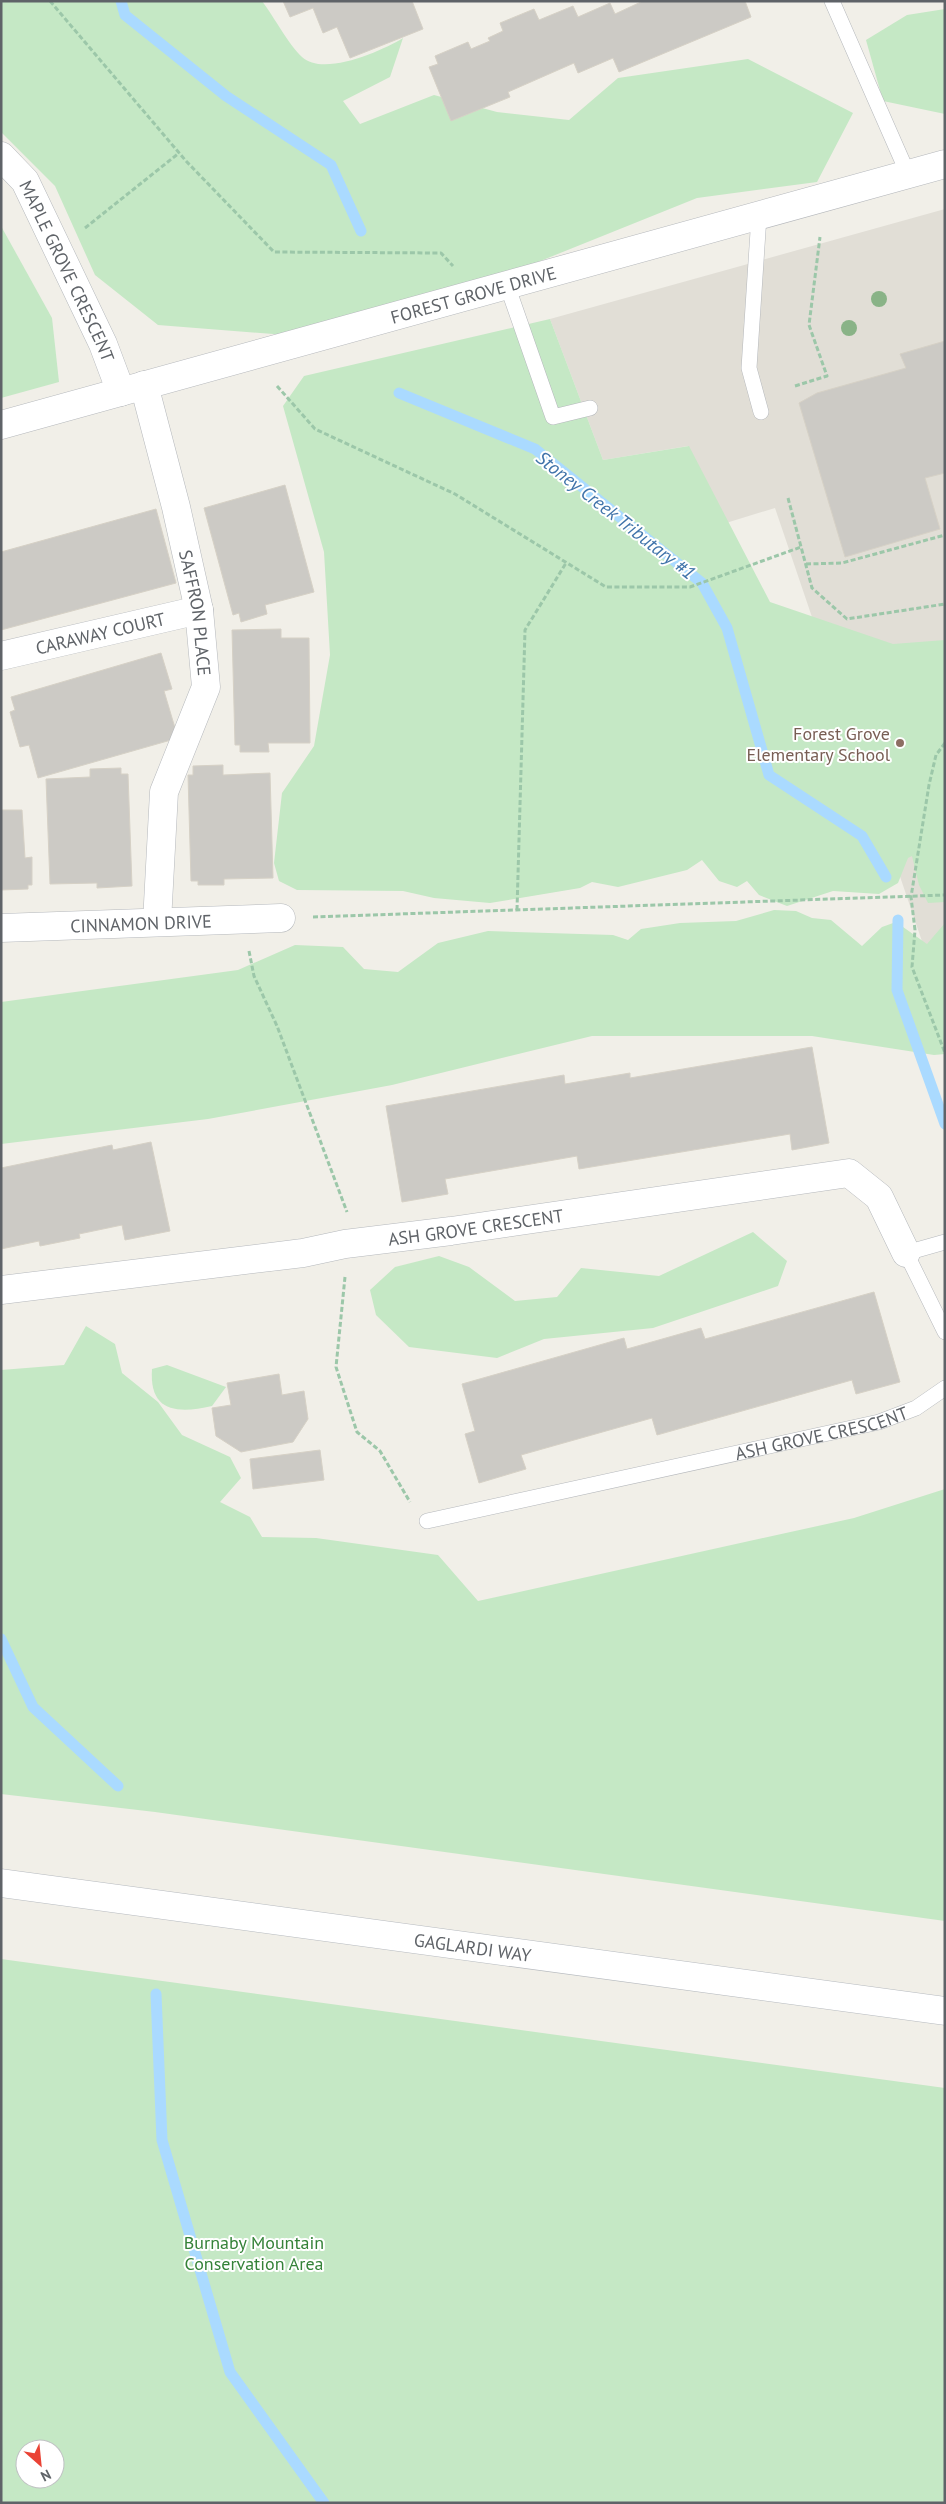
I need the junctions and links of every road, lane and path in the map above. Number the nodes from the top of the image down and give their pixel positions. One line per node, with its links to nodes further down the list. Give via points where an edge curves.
1 (50, 1): 3 (path)
2 (832, 1): 6 (lane)
3 (179, 153): 8 (path); 11 (path, via 274,252 441,253)
4 (1, 156): 14 (street, MAPLE GROVE CRESCENT, via 25,181 103,344)
5 (945, 164): 6 (street, FOREST GROVE DRIVE)
6 (908, 174): 7 (street, FOREST GROVE DRIVE)
7 (758, 216): 10 (street, FOREST GROVE DRIVE); 16 (lane, via 749,368)
8 (80, 232)
9 (820, 237): 13 (path, via 809,325 827,376)
10 (507, 285): 11 (street, FOREST GROVE DRIVE); 15 (lane, via 553,417)
11 (480, 293): 14 (street, FOREST GROVE DRIVE)
12 (277, 386): 22 (path, via 315,429 455,494)
13 (795, 386)
14 (133, 388): 17 (street, FOREST GROVE DRIVE); 19 (street, MAPLE GROVE CRESCENT)
15 (590, 408)
16 (761, 412)
17 (1, 425)
18 (788, 498): 21 (path)
19 (176, 507): 25 (street, SAFFRON PLACE)
20 (945, 535): 23 (path, via 842,563)
21 (802, 547): 22 (path, via 690,587 606,587); 23 (path)
22 (566, 563): 30 (path, via 526,630)
23 (806, 564): 24 (path, via 812,588 847,619)
24 (945, 604)
25 (199, 610): 26 (street, CARAWAY COURT); 33 (street, SAFFRON PLACE, via 206,687 164,792)
26 (1, 656)
27 (945, 743): 29 (path, via 936,755 929,784)
28 (945, 896): 29 (path)
29 (911, 897): 30 (path); 35 (path, via 915,930 912,967)
30 (517, 910): 31 (path)
31 (281, 918): 32 (street, CINNAMON DRIVE)
32 (234, 919): 33 (street, CINNAMON DRIVE); 36 (path, via 247,943 254,976 277,1026)
33 (157, 922): 34 (street, CINNAMON DRIVE)
34 (1, 928)
35 (945, 1053)
36 (348, 1217)
37 (945, 1242): 38 (lane)
38 (906, 1253): 40 (street, ASH GROVE CRESCENT, via 879,1197 849,1173 302,1252); 41 (lane, ASH GROVE CRESCENT)
39 (346, 1272): 43 (path, via 336,1367 342,1386 357,1432 380,1451 410,1502)
40 (1, 1290)
41 (945, 1332)
42 (945, 1388): 43 (lane, ASH GROVE CRESCENT, via 916,1408 879,1422)
43 (427, 1521)
44 (1, 1883): 45 (street, GAGLARDI WAY)
45 (945, 2011)

